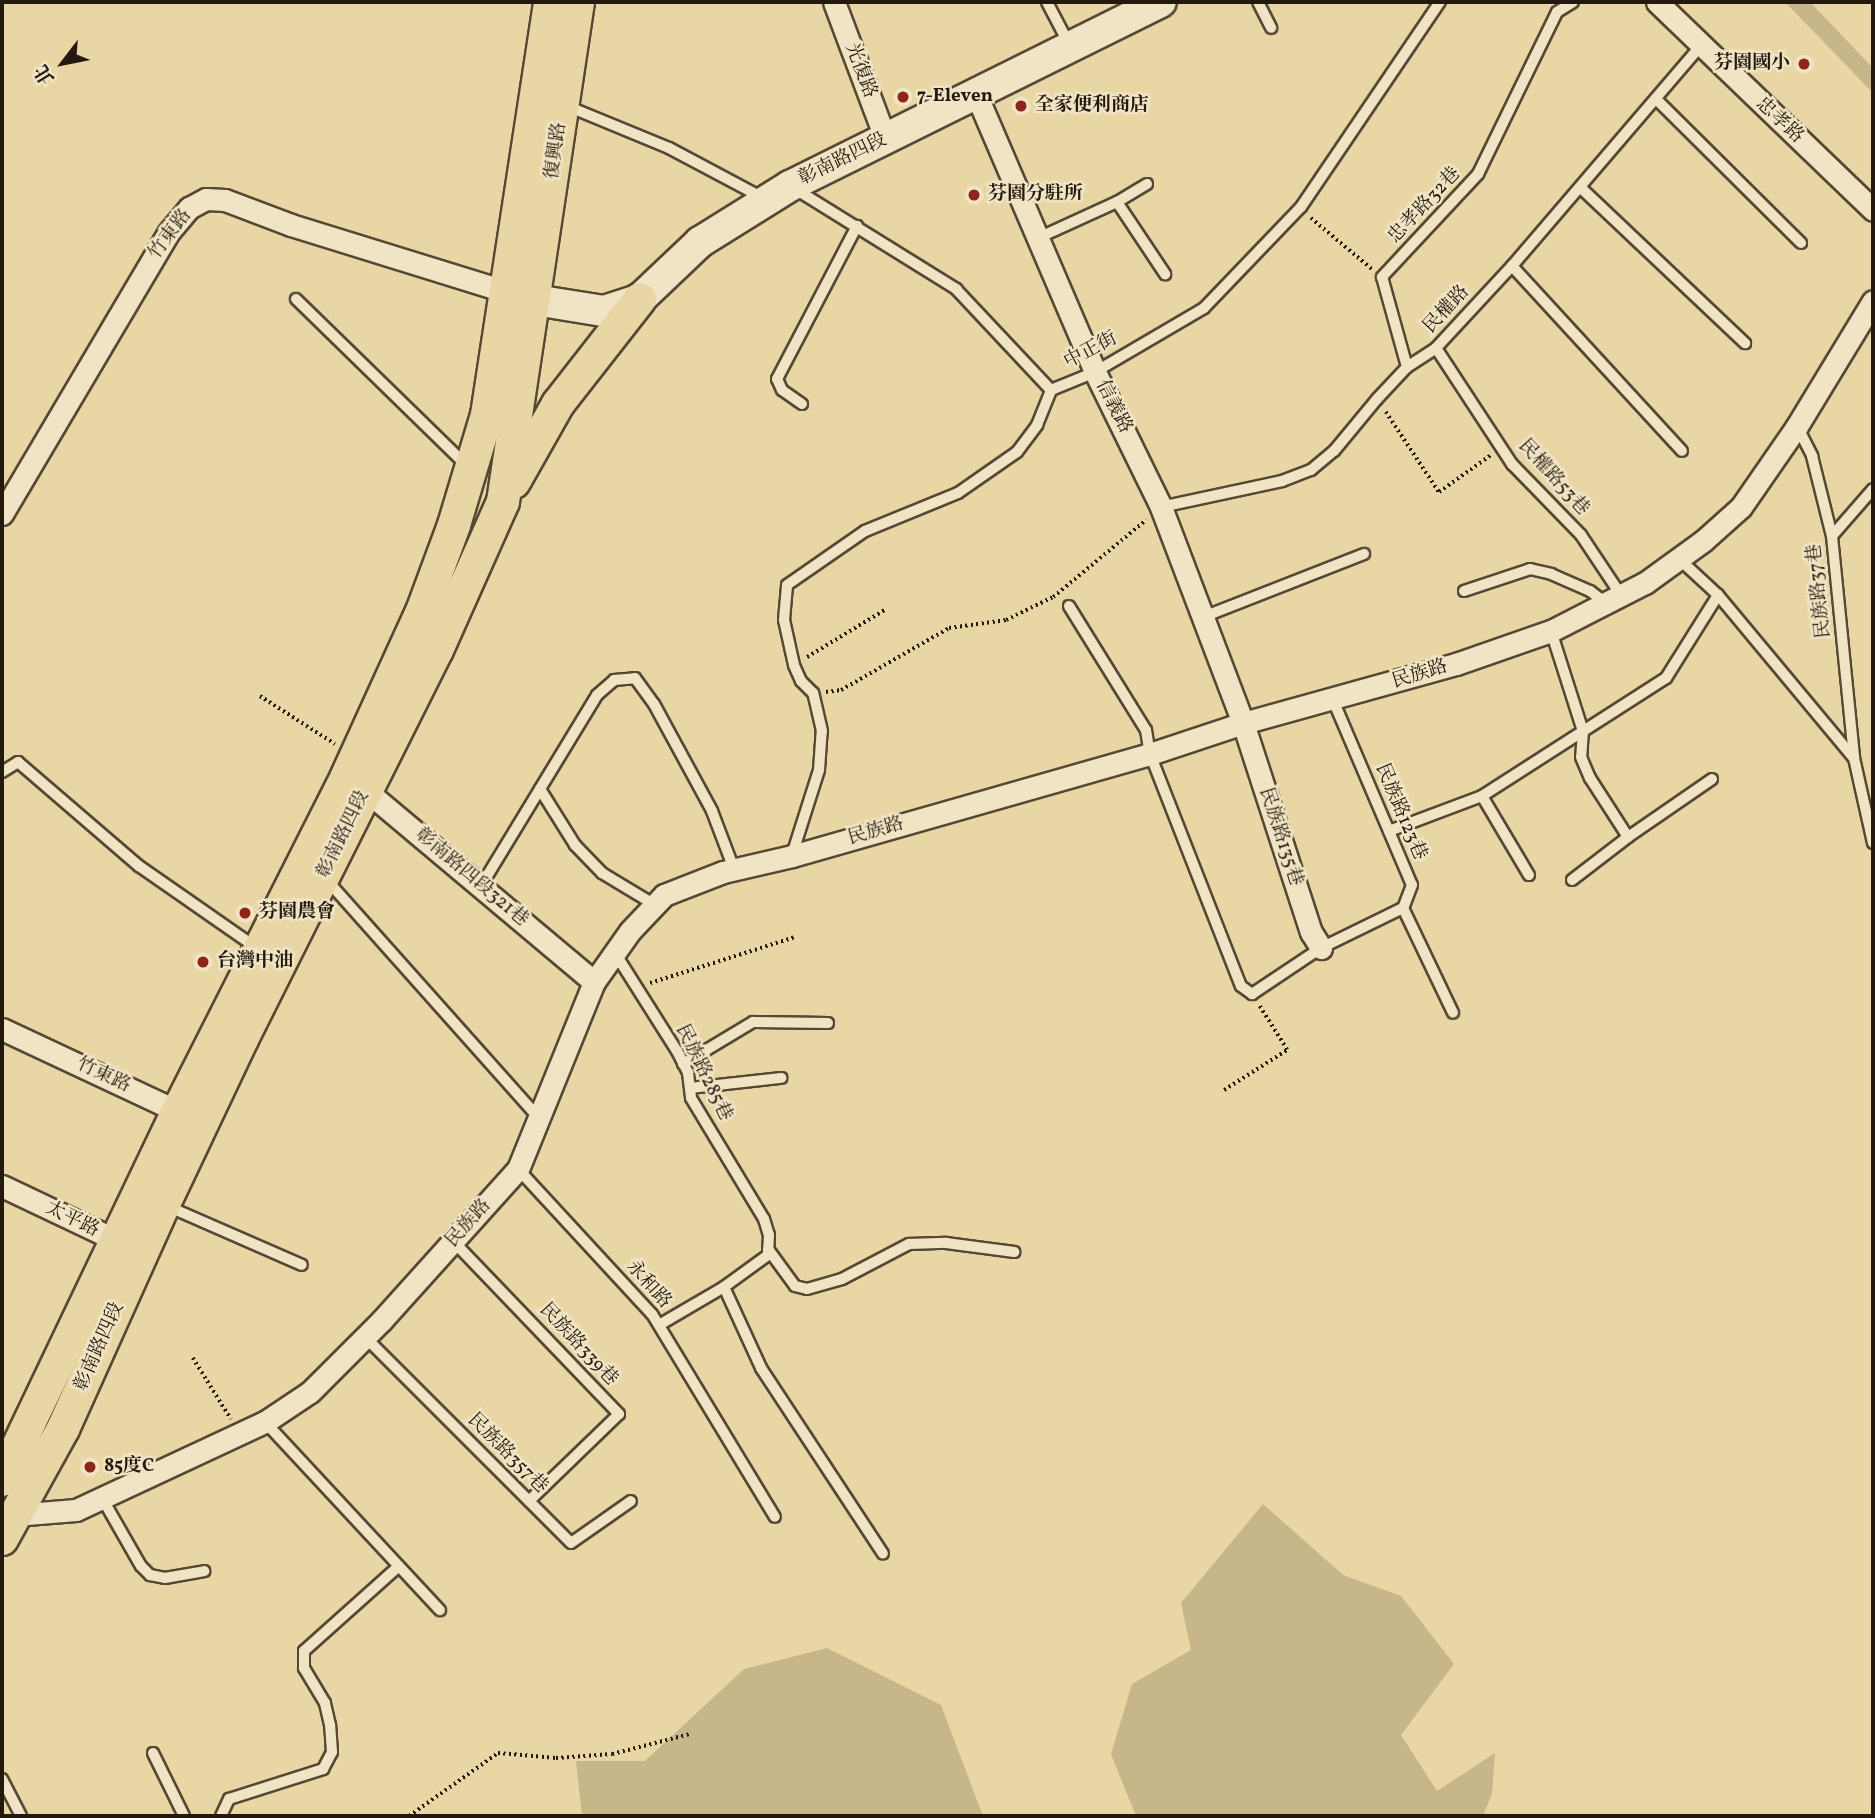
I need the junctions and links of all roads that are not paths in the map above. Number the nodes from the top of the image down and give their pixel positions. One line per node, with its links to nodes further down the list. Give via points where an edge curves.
1 (550, 2): 27 (main road, 復興路)
2 (579, 2): 15 (main road, 復興路)
3 (834, 2): 16 (street, 光復路)
4 (1047, 2): 11 (lane)
5 (1161, 2): 11 (street, 彰南路四段)
6 (1258, 2): 10 (lane)
7 (1440, 2): 34 (lane, 中正街, via 1301,207 1204,308)
8 (1573, 2): 33 (lane, 忠孝路32巷, via 1557,12 1478,174 1382,276)
9 (1657, 2): 12 (street, 忠孝路)
10 (1271, 28)
11 (1070, 46): 13 (street, 彰南路四段)
12 (1700, 47): 14 (lane, 民權路); 21 (street, 忠孝路)
13 (975, 94): 16 (street, 彰南路四段); 23 (street, 信義路)
14 (1657, 100): 18 (lane, 民權路); 24 (lane)
15 (564, 104): 19 (lane); 27 (main road, 復興路)
16 (886, 140): 19 (street, 彰南路四段)
17 (1147, 184): 20 (lane)
18 (1581, 188): 25 (lane, 民權路); 31 (lane)
19 (778, 193): 22 (lane); 29 (street, 彰南路四段, via 699,242)
20 (1117, 202): 23 (lane); 26 (lane)
21 (1873, 210)
22 (858, 226): 35 (lane, via 956,289); 36 (lane, via 777,379 782,390)
23 (1038, 238): 34 (street, 信義路)
24 (1801, 243)
25 (1513, 266): 32 (lane, 民權路); 38 (lane)
26 (1166, 274)
27 (521, 296): 29 (street, 彰南路四段, via 604,311); 39 (main road, 彰南路四段); 41 (main road, 彰南路四段); 43 (street, 竹東路, via 225,200 206,199 188,208 168,233)
28 (296, 299): 39 (lane)
29 (640, 299): 41 (main road, via 558,404)
30 (1873, 301): 37 (street, 民族路)
31 (1745, 343)
32 (1436, 348): 33 (lane, 民權路); 49 (lane, 民權路53巷, via 1512,464 1581,535)
33 (1407, 367): 42 (lane, 民權路, via 1334,452 1311,470 1282,481)
34 (1095, 372): 35 (lane, 中正街); 42 (street, 信義路)
35 (1051, 390): 66 (lane, 中正街, via 1037,425 1017,452 958,493 865,531 787,585 784,620 794,665 813,693 822,732 819,769)
36 (802, 404)
37 (1797, 426): 44 (lane, 民族路37巷, via 1812,456); 46 (street, 民族路, via 1741,507)
38 (1682, 451)
39 (471, 470): 59 (main road, 彰南路四段, via 423,609)
40 (1873, 489): 44 (lane)
41 (503, 502): 59 (main road, 彰南路四段, via 437,650)
42 (1161, 507): 51 (street, 信義路)
43 (2, 514)
44 (1832, 536): 57 (lane, 民族路37巷)
45 (1364, 554): 51 (lane)
46 (1678, 558): 48 (lane); 49 (street, 民族路)
47 (1464, 591): 49 (lane, via 1530,569)
48 (1718, 594): 55 (lane, via 1666,678); 57 (lane)
49 (1614, 599): 52 (street, 民族路)
50 (1069, 606): 56 (lane, via 1146,730)
51 (1203, 617): 54 (street, 信義路)
52 (1551, 631): 53 (street, 民族路); 55 (lane)
53 (1334, 700): 54 (street, 民族路); 63 (lane, 民族路123巷)
54 (1243, 723): 56 (street, 民族路); 74 (street, 民族路135巷, via 1311,932)
55 (1583, 732): 62 (lane); 64 (lane, via 1581,757 1590,778)
56 (1150, 754): 66 (street, 民族路); 74 (lane, via 1241,986 1252,994)
57 (1854, 758): 65 (lane, 民族路37巷)
58 (2, 772): 76 (lane, via 18,762 139,866)
59 (357, 774): 69 (main road, 彰南路四段); 71 (street, 彰南路四段321巷); 76 (main road, 彰南路四段)
60 (1712, 779): 64 (lane)
61 (540, 789): 67 (lane, via 597,695 614,680 635,678 712,811); 71 (lane); 72 (lane, via 575,845 602,873)
62 (1482, 796): 63 (lane); 68 (lane)
63 (1389, 831): 73 (lane, 民族路123巷, via 1412,885)
64 (1628, 836): 70 (lane)
65 (1873, 843)
66 (792, 856): 67 (street, 民族路)
67 (734, 869): 72 (street, 民族路, via 664,895)
68 (1529, 875)
69 (324, 876): 76 (main road, 彰南路四段); 85 (lane)
70 (1572, 880)
71 (481, 886): 77 (street, 彰南路四段321巷)
72 (655, 905): 75 (street, 民族路)
73 (1403, 908): 74 (lane); 78 (lane)
74 (1321, 948)
75 (615, 953): 77 (street, 民族路); 81 (lane, 民族路285巷)
76 (270, 955): 84 (main road, 彰南路四段)
77 (594, 982): 85 (street, 民族路)
78 (1453, 1013)
79 (828, 1024): 81 (lane, via 752,1022)
80 (2, 1029): 84 (street, 竹東路)
81 (683, 1064): 83 (lane, 民族路285巷)
82 (781, 1078): 83 (lane)
83 (690, 1088): 91 (lane, 民族路285巷, via 691,1098 764,1219)
84 (191, 1118): 88 (main road, 彰南路四段); 90 (main road, 彰南路四段)
85 (540, 1119): 86 (street, 民族路)
86 (518, 1169): 89 (street, 民族路); 95 (lane, 永和路)
87 (2, 1186): 90 (street, 太平路)
88 (164, 1204): 90 (main road, 彰南路四段); 93 (lane)
89 (453, 1241): 96 (street, 民族路); 100 (lane, 民族路339巷, via 619,1414)
90 (130, 1246): 98 (main road, 彰南路四段); 103 (main road, 彰南路四段, via 63,1429)
91 (768, 1249): 92 (lane, via 795,1286 807,1289 842,1279 909,1244 946,1243); 94 (lane, 永和路, via 768,1255)
92 (1014, 1252)
93 (302, 1265)
94 (724, 1287): 95 (lane, 永和路); 104 (lane, via 761,1368)
95 (659, 1325): 102 (lane)
96 (365, 1337): 97 (street, 民族路, via 310,1392); 100 (lane, 民族路357巷)
97 (265, 1422): 99 (street, 民族路); 105 (lane)
98 (2, 1480)
99 (102, 1498): 103 (street, 民族路, via 76,1510); 106 (lane, via 150,1575)
100 (529, 1501): 101 (lane, 民族路357巷, via 571,1544)
101 (631, 1501)
102 (775, 1517)
103 (6, 1522)
104 (883, 1554)
105 (399, 1566): 107 (lane); 112 (lane, via 304,1651 304,1668 325,1703 332,1752 323,1769 229,1799)
106 (204, 1571)
107 (439, 1610)
108 (153, 1753): 111 (lane)
109 (2, 1779): 110 (lane)
110 (21, 1816)
111 (184, 1816)
112 (221, 1816)

